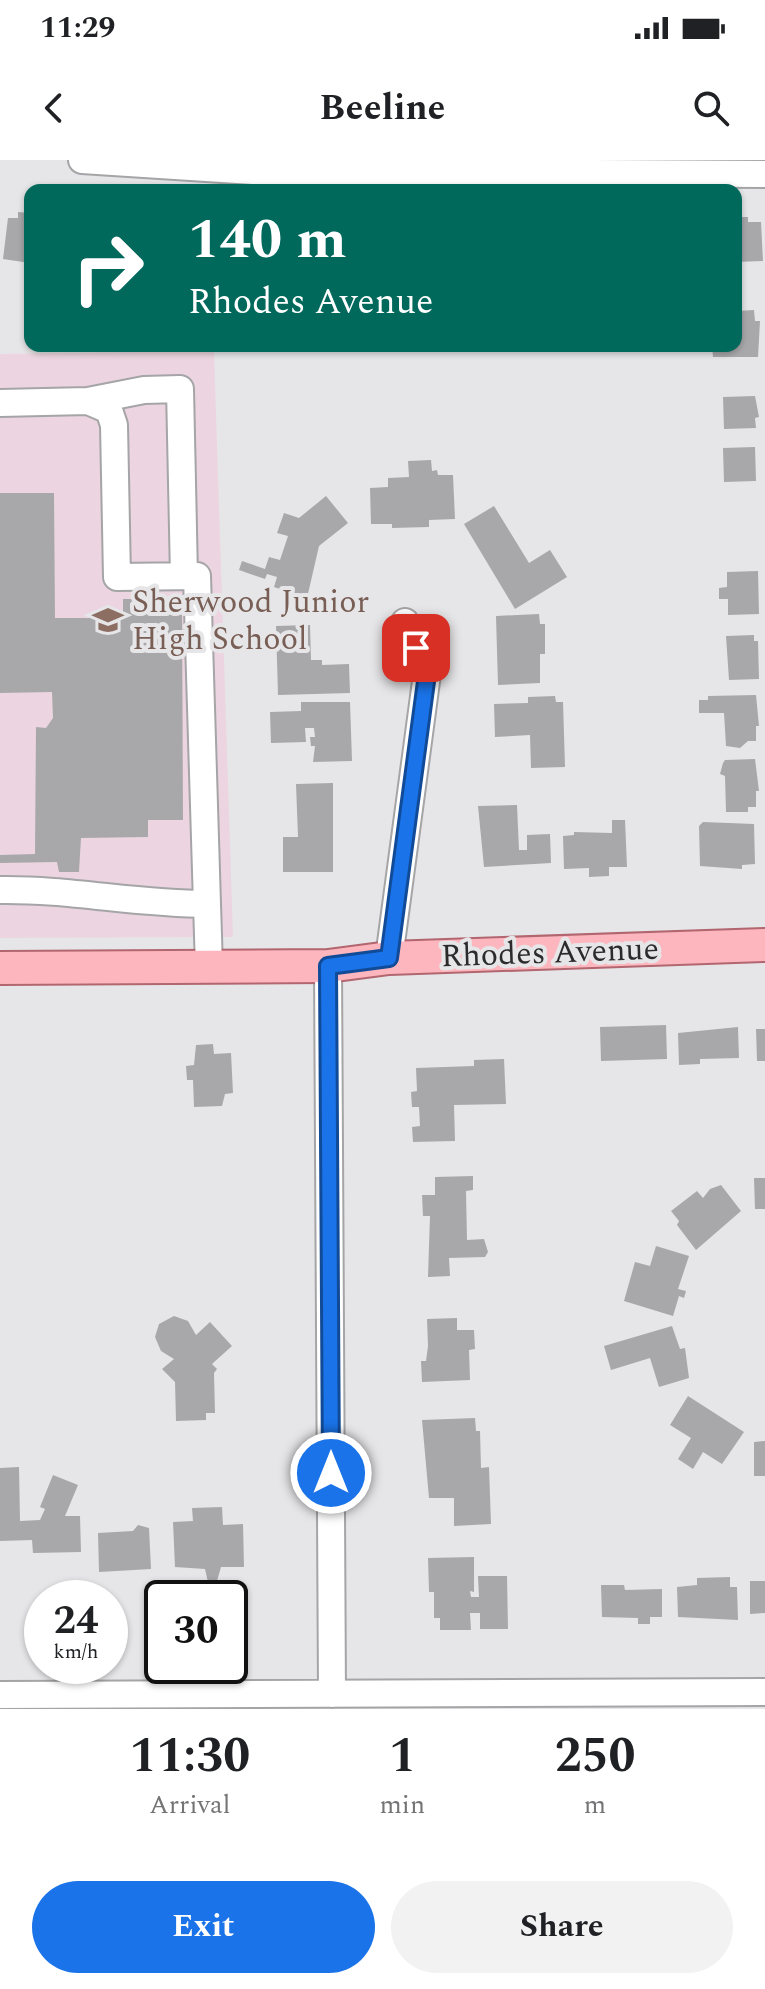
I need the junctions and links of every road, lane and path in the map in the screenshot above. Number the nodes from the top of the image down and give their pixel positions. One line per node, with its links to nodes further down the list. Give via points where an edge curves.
1 (82, 160): 2 (street)
2 (253, 165): 3 (street)
3 (765, 174)
4 (88, 401): 5 (street); 6 (street, via 109,410 114,425 117,577); 6 (street, via 180,389)
5 (0, 403)
6 (184, 576): 9 (street, via 197,576)
7 (405, 622): 11 (street, via 427,674)
8 (0, 890): 9 (street)
9 (207, 904): 13 (street)
10 (765, 945): 11 (main road, Rhodes Avenue)
11 (389, 958): 12 (main road, Rhodes Avenue)
12 (328, 966): 13 (main road, Rhodes Avenue); 16 (street)
13 (209, 967): 14 (main road, Rhodes Avenue)
14 (0, 968)
15 (765, 1692): 16 (street)
16 (332, 1694): 17 (street)
17 (14, 1700)

